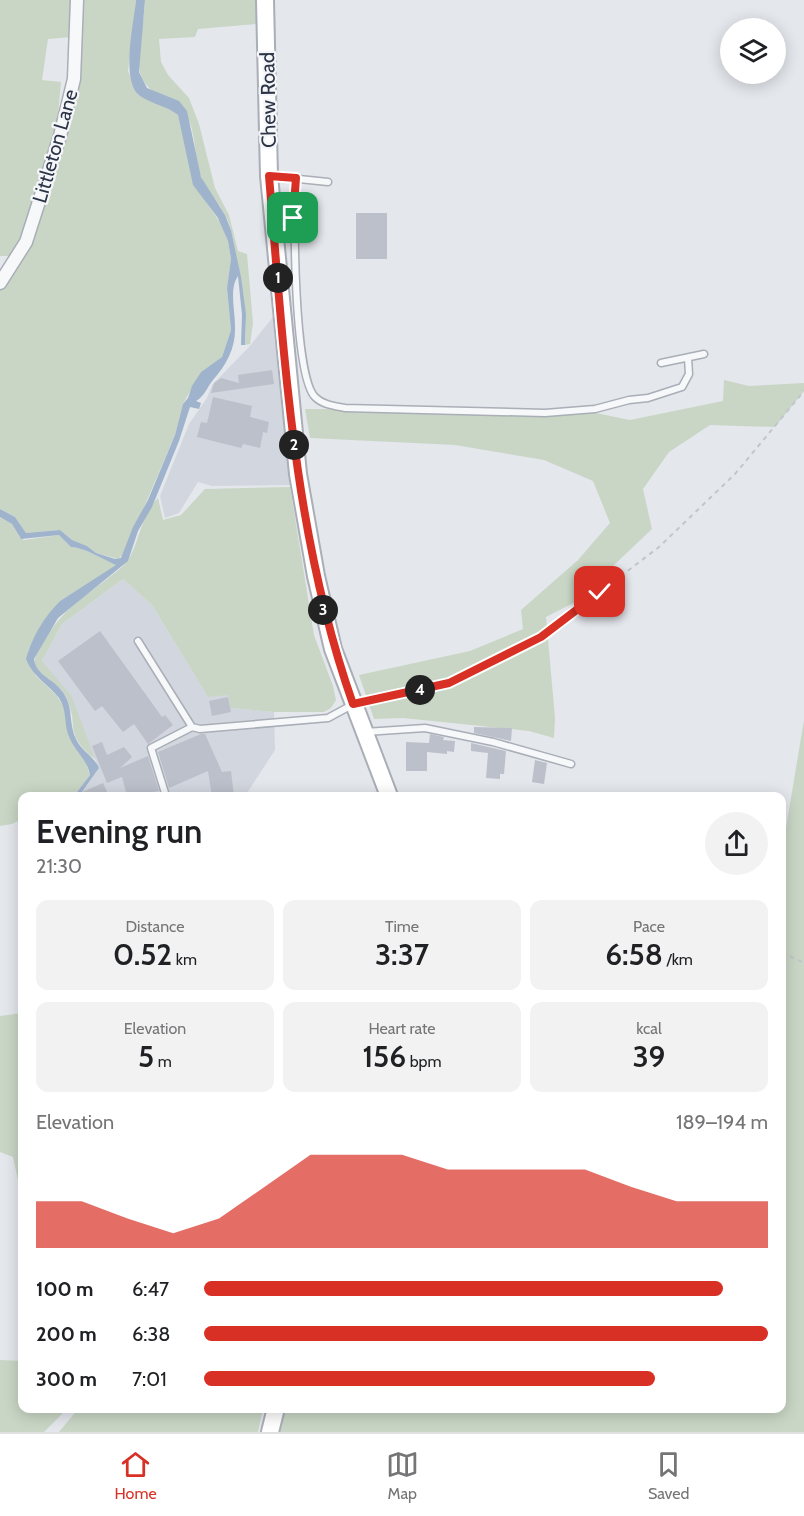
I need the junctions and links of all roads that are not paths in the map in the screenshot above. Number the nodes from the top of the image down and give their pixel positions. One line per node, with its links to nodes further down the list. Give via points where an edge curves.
1 (77, 0): 6 (street, Littleton Lane, via 74,79 60,136 26,242)
2 (265, 0): 3 (main road, Chew Road)
3 (269, 176): 4 (lane); 11 (main road, Chew Road, via 298,474 323,609)
4 (296, 178): 5 (lane); 8 (lane, via 294,241 306,380 314,396 325,404 345,408 522,413 595,409 681,387 689,374)
5 (328, 182)
6 (0, 283)
7 (705, 354): 8 (lane)
8 (688, 358): 9 (lane)
9 (661, 363)
10 (138, 641): 12 (lane)
11 (353, 704): 12 (lane, via 328,718); 13 (main road, Chew Road)
12 (192, 727): 15 (lane, via 152,748)
13 (365, 732): 14 (lane, via 425,728); 16 (main road, Chew Road)
14 (571, 764)
15 (165, 792)
16 (388, 792)
17 (275, 1413): 18 (main road)
18 (270, 1432)

